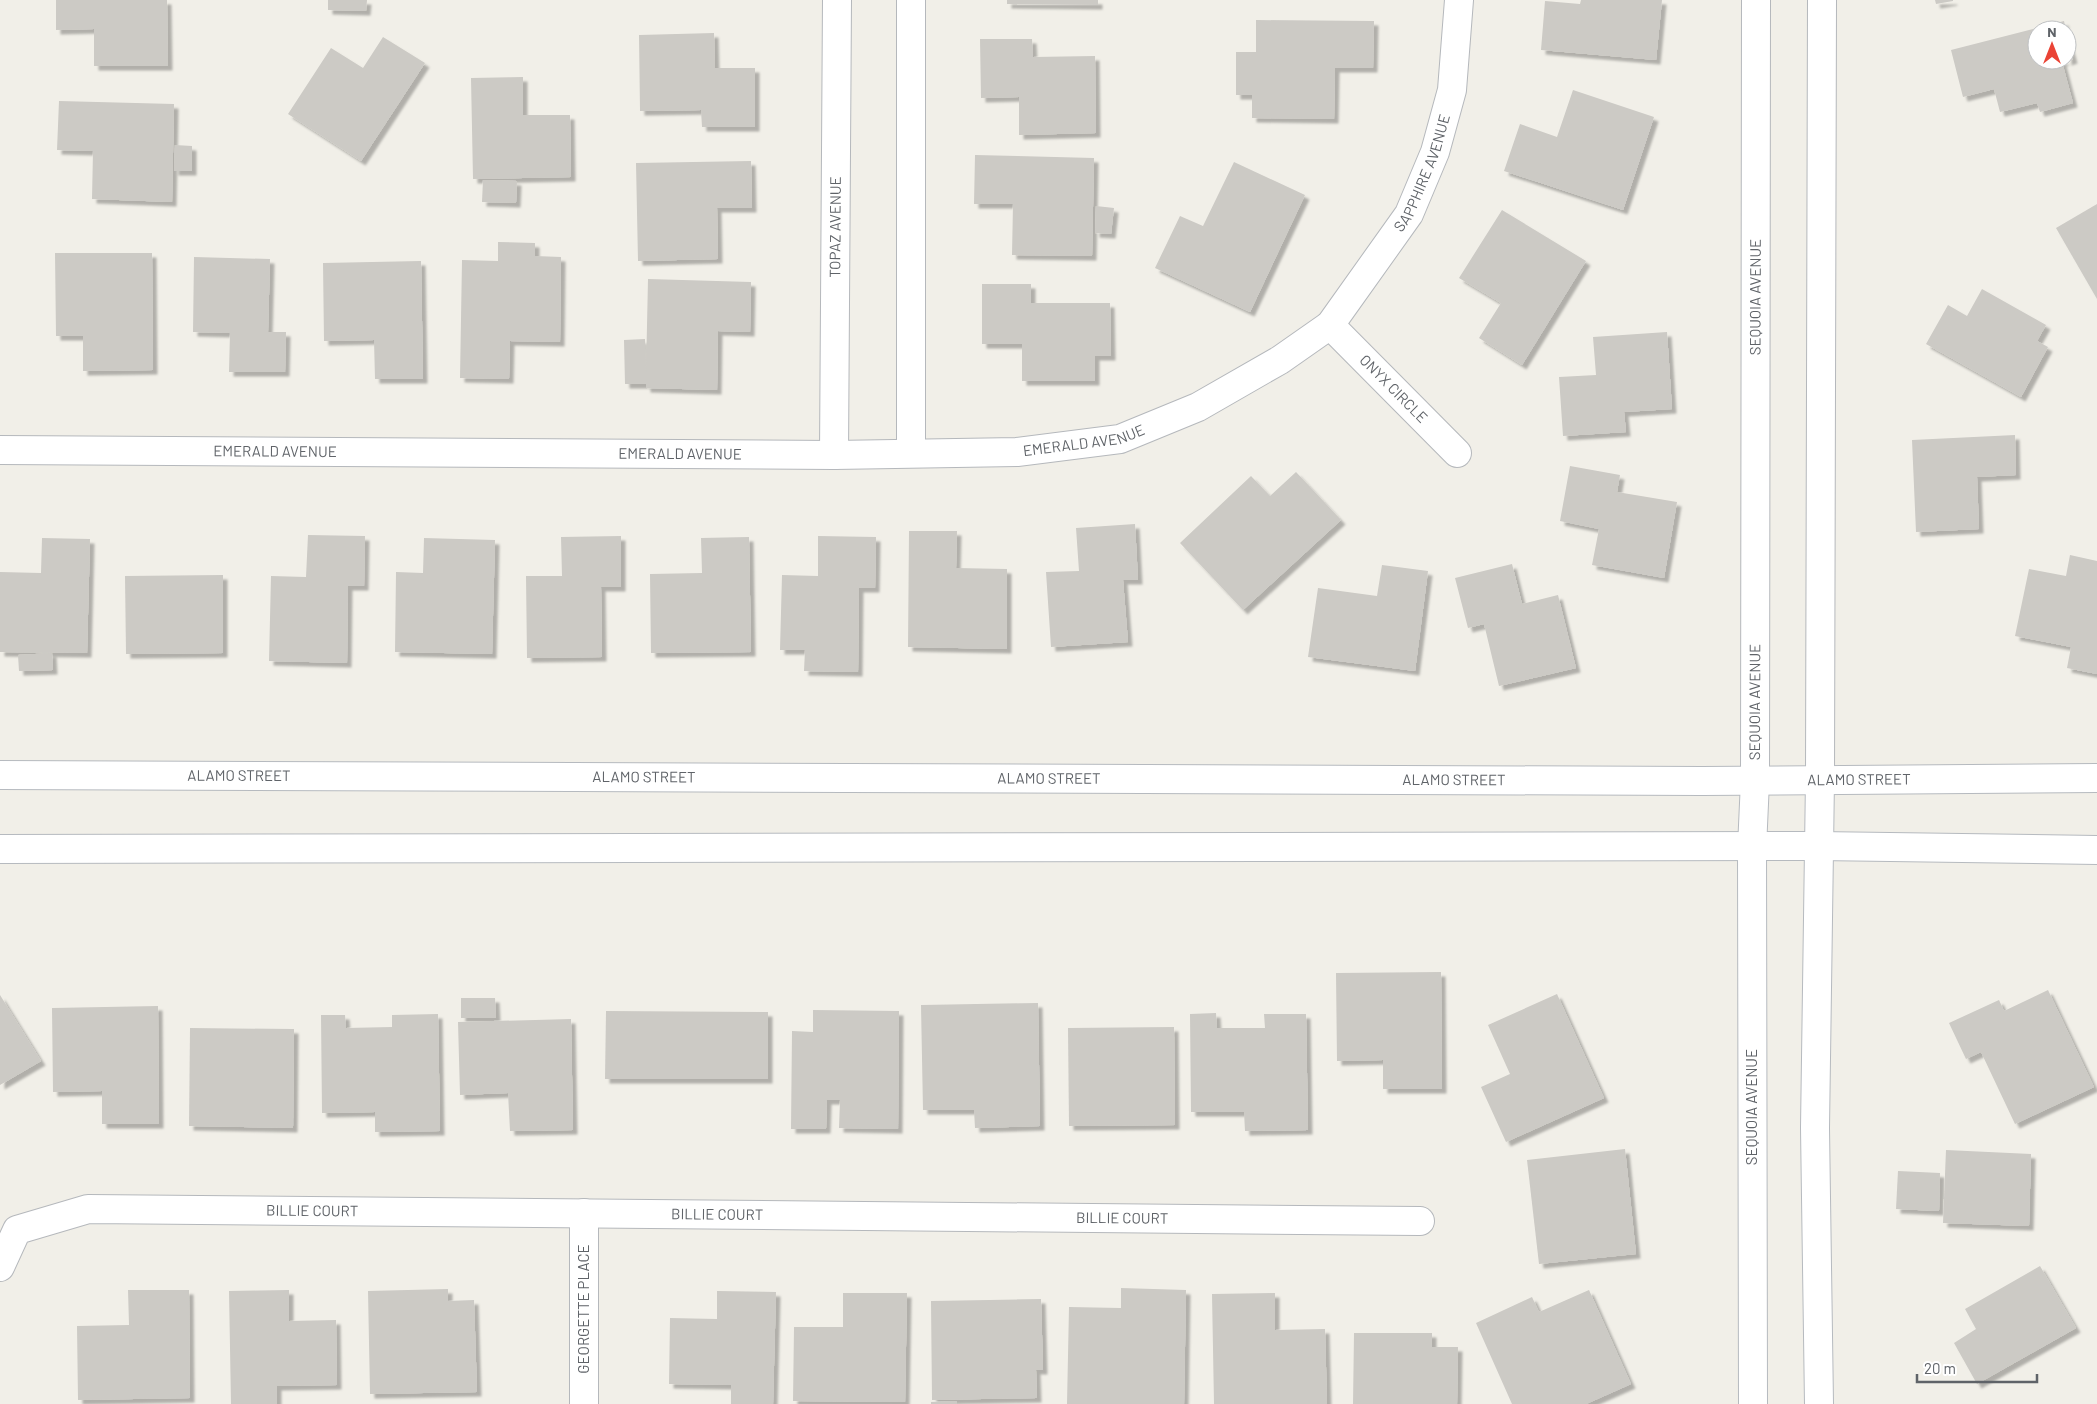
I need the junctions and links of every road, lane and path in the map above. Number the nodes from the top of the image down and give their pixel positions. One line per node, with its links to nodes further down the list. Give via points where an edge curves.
1 (837, 0): 10 (street, TOPAZ AVENUE)
2 (911, 0): 8 (street)
3 (1459, 0): 6 (street, SAPPHIRE AVENUE, via 1452,90 1435,152 1409,214)
4 (1756, 0): 14 (street, SEQUOIA AVENUE)
5 (1822, 0): 13 (street)
6 (1330, 325): 8 (street, EMERALD AVENUE, via 1280,360 1198,407 1120,438 1017,452); 9 (street, ONYX CIRCLE)
7 (0, 450): 10 (street, EMERALD AVENUE)
8 (912, 453): 10 (street, EMERALD AVENUE)
9 (1457, 453)
10 (834, 455)
11 (0, 775): 14 (street, ALAMO STREET)
12 (2097, 778): 13 (street, ALAMO STREET)
13 (1820, 779): 14 (street, ALAMO STREET); 15 (street)
14 (1755, 781): 16 (street, SEQUOIA AVENUE)
15 (1818, 846): 16 (street); 18 (street); 24 (street, via 1816,1128)
16 (1752, 848): 17 (street); 23 (street, SEQUOIA AVENUE)
17 (0, 849)
18 (2097, 850)
19 (584, 1213): 20 (street, BILLIE COURT); 21 (street, BILLIE COURT, via 88,1209 17,1230); 22 (street, GEORGETTE PLACE)
20 (1420, 1221)
21 (0, 1267)
22 (584, 1404)
23 (1753, 1404)
24 (1819, 1404)

